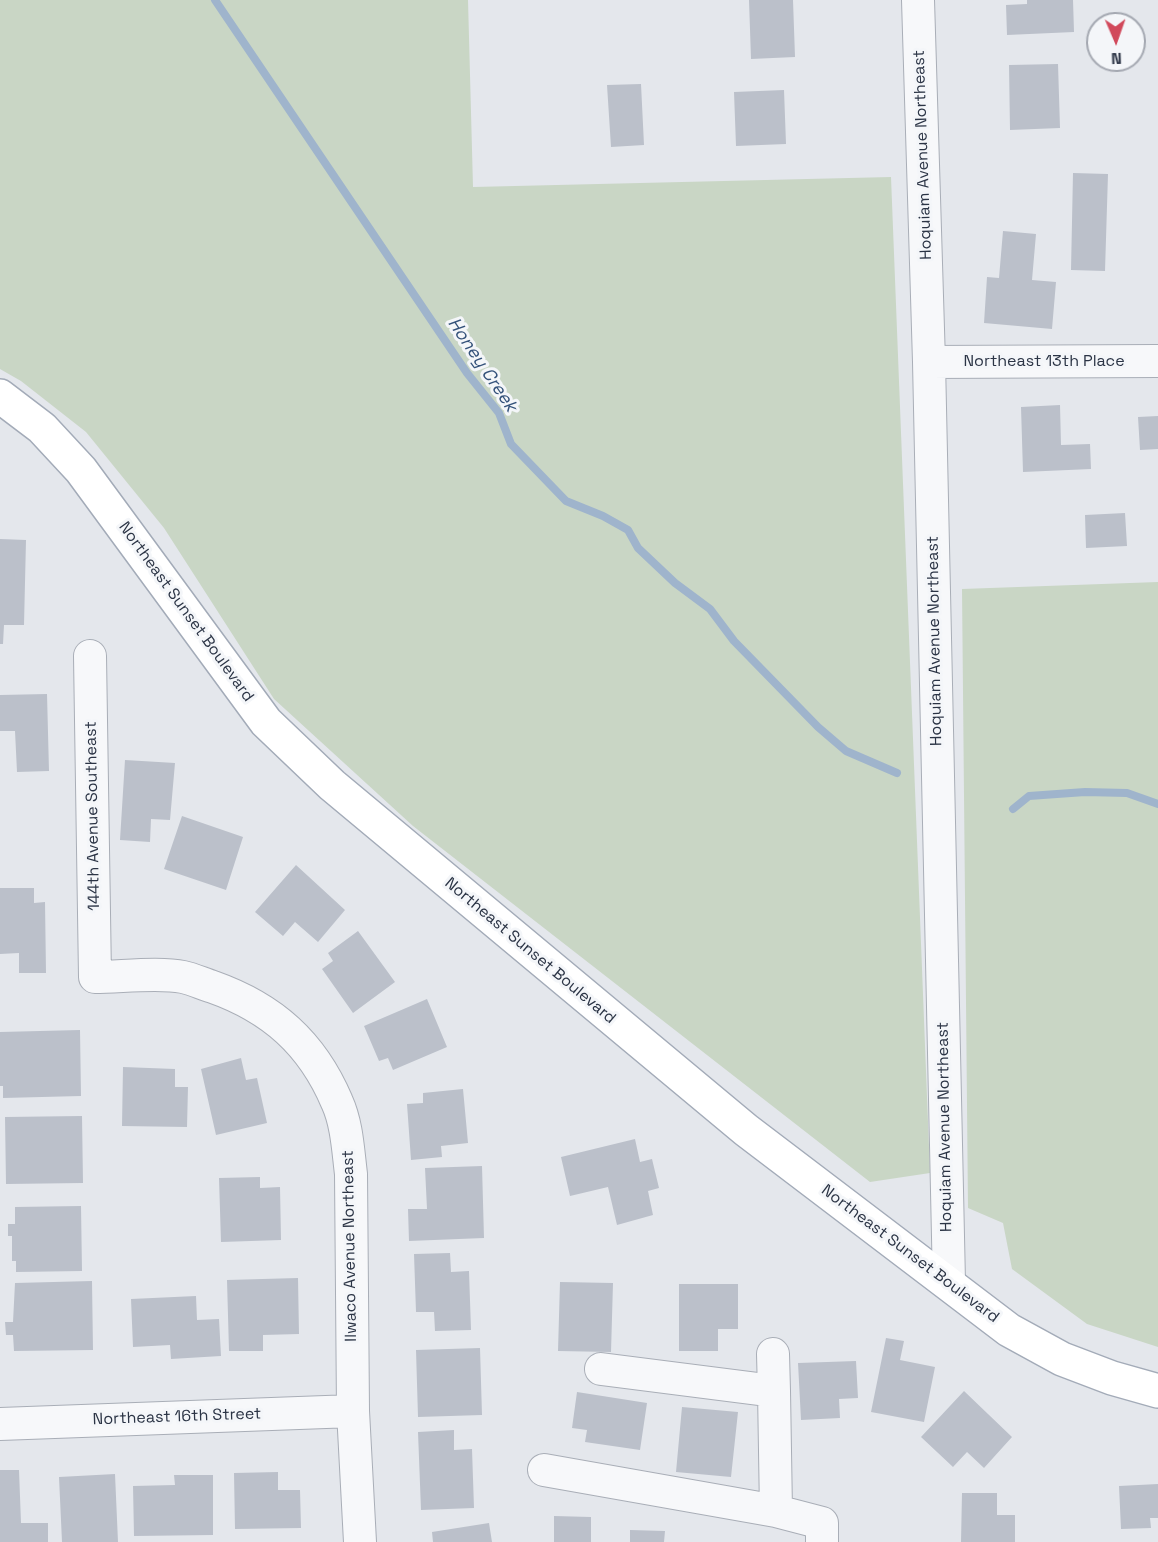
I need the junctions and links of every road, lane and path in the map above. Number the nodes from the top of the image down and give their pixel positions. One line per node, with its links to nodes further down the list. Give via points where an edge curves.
1 (918, 0): 3 (street, Hoquiam Avenue Northeast)
2 (1158, 361): 3 (street, Northeast 13th Place)
3 (929, 362): 7 (street, Hoquiam Avenue Northeast)
4 (0, 396): 7 (main road, Northeast Sunset Boulevard, via 42,428 81,470 266,722 300,756 737,1123)
5 (90, 656): 6 (street, 144th Avenue Southeast)
6 (95, 977): 12 (street, Ilwaco Avenue Northeast, via 182,976 238,996 270,1014 321,1068 338,1103 351,1174)
7 (949, 1282): 11 (main road, Northeast Sunset Boulevard, via 1009,1330 1062,1359)
8 (773, 1354): 10 (street)
9 (601, 1369): 10 (street)
10 (774, 1391): 15 (street)
11 (1158, 1391)
12 (353, 1411): 13 (street, Northeast 16th Street); 17 (street, Ilwaco Avenue Northeast)
13 (0, 1424)
14 (544, 1470): 15 (street)
15 (776, 1511): 16 (street)
16 (822, 1532)
17 (360, 1542)

